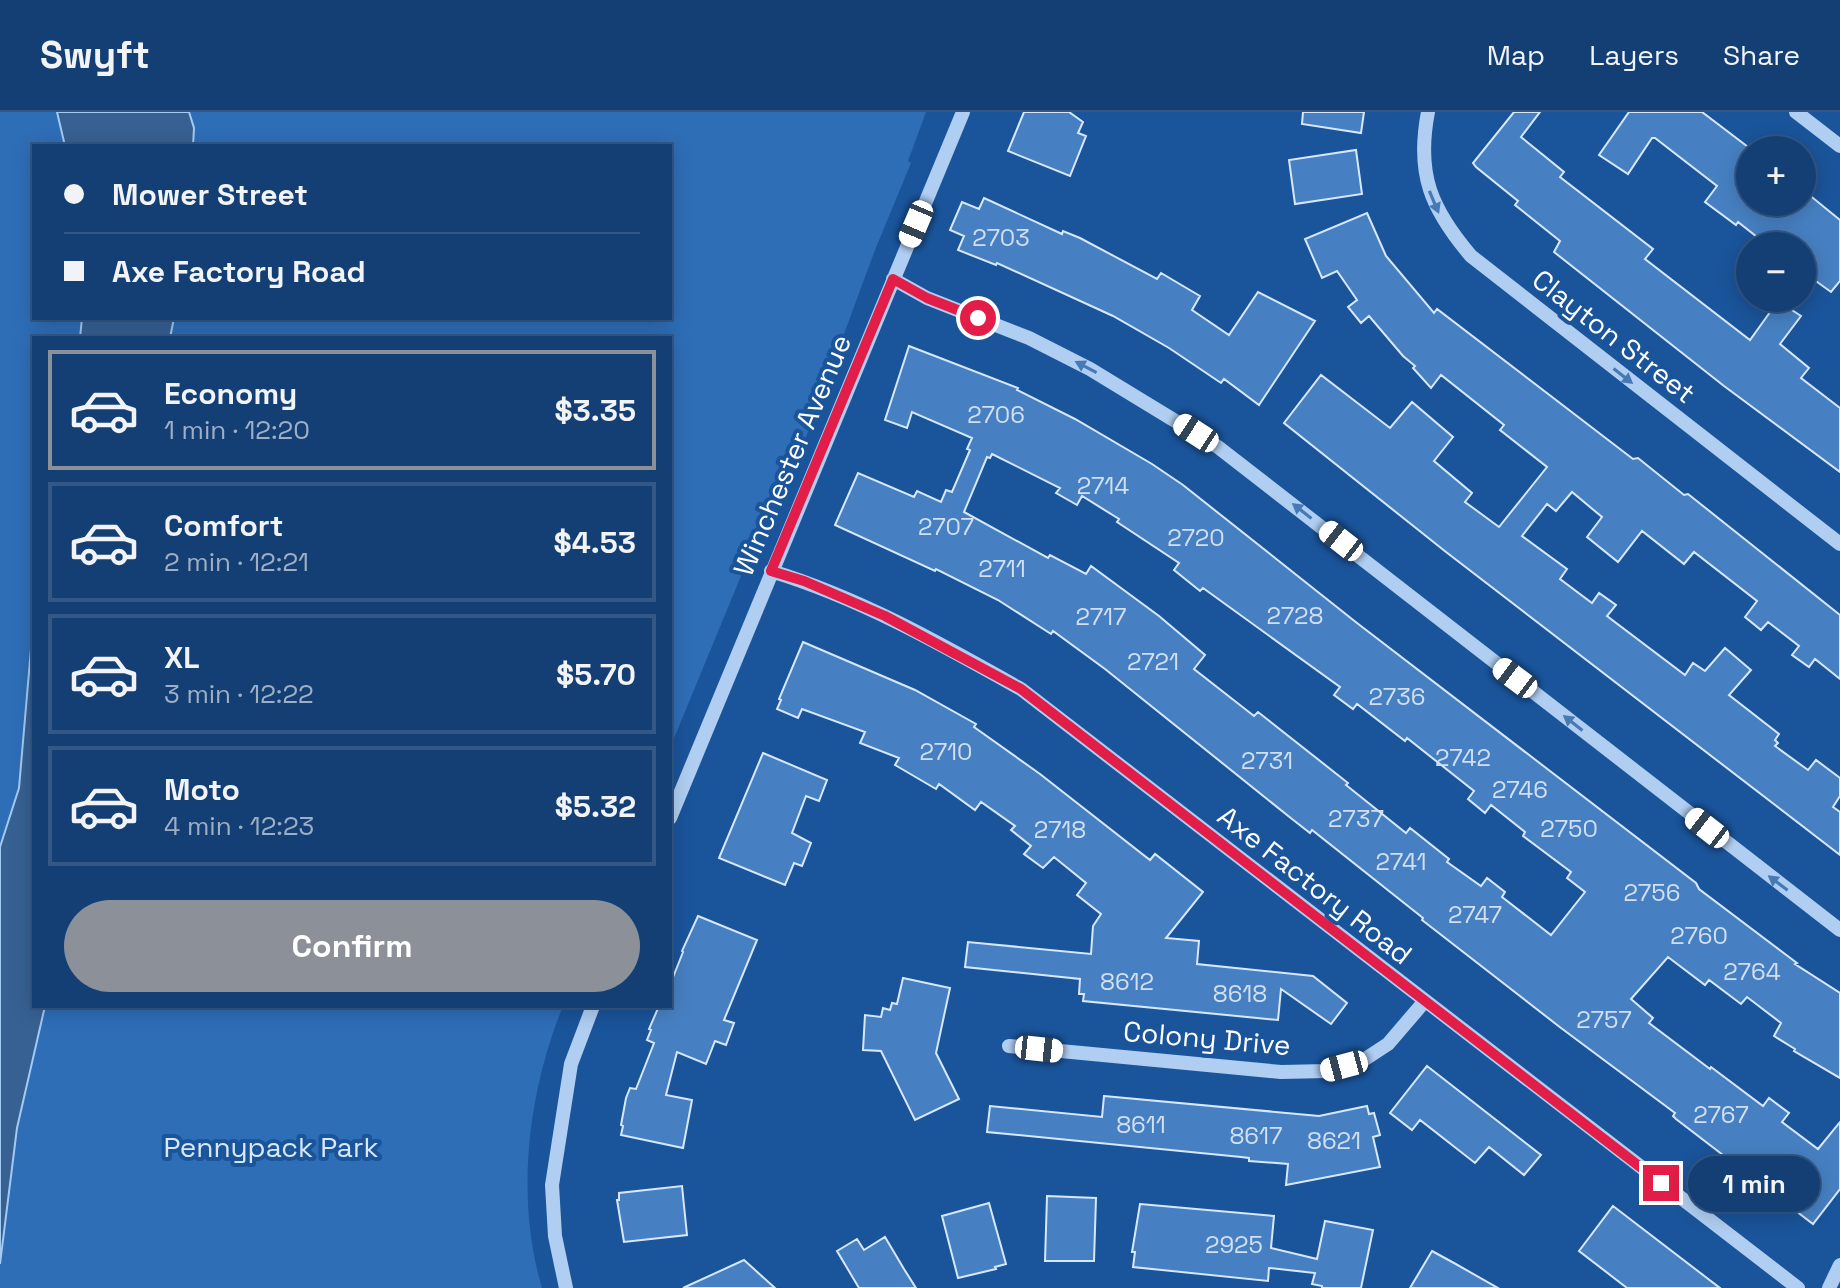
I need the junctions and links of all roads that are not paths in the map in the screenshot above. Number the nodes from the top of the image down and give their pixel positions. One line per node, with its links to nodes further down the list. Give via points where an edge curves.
1 (963, 112): 5 (street, Winchester Avenue)
2 (1796, 112): 4 (street)
3 (1426, 119): 6 (street, Clayton Street, one-way to 6, via 1423,166 1431,201 1471,256)
4 (1840, 146)
5 (893, 279): 7 (street, Winchester Avenue); 9 (street, one-way to 5, via 1218,447 1090,369)
6 (1840, 544)
7 (771, 571): 8 (street, Winchester Avenue); 10 (street, Axe Factory Road, via 885,616 1021,689)
8 (672, 813)
9 (1840, 930)
10 (1424, 1002): 12 (street, Colony Drive, via 1388,1044 1362,1061 1327,1071 1281,1072); 15 (street, Axe Factory Road)
11 (592, 1008): 14 (street, via 571,1064 552,1185)
12 (1009, 1046)
13 (1840, 1265): 16 (street)
14 (566, 1288)
15 (1798, 1288)
16 (1829, 1288)

